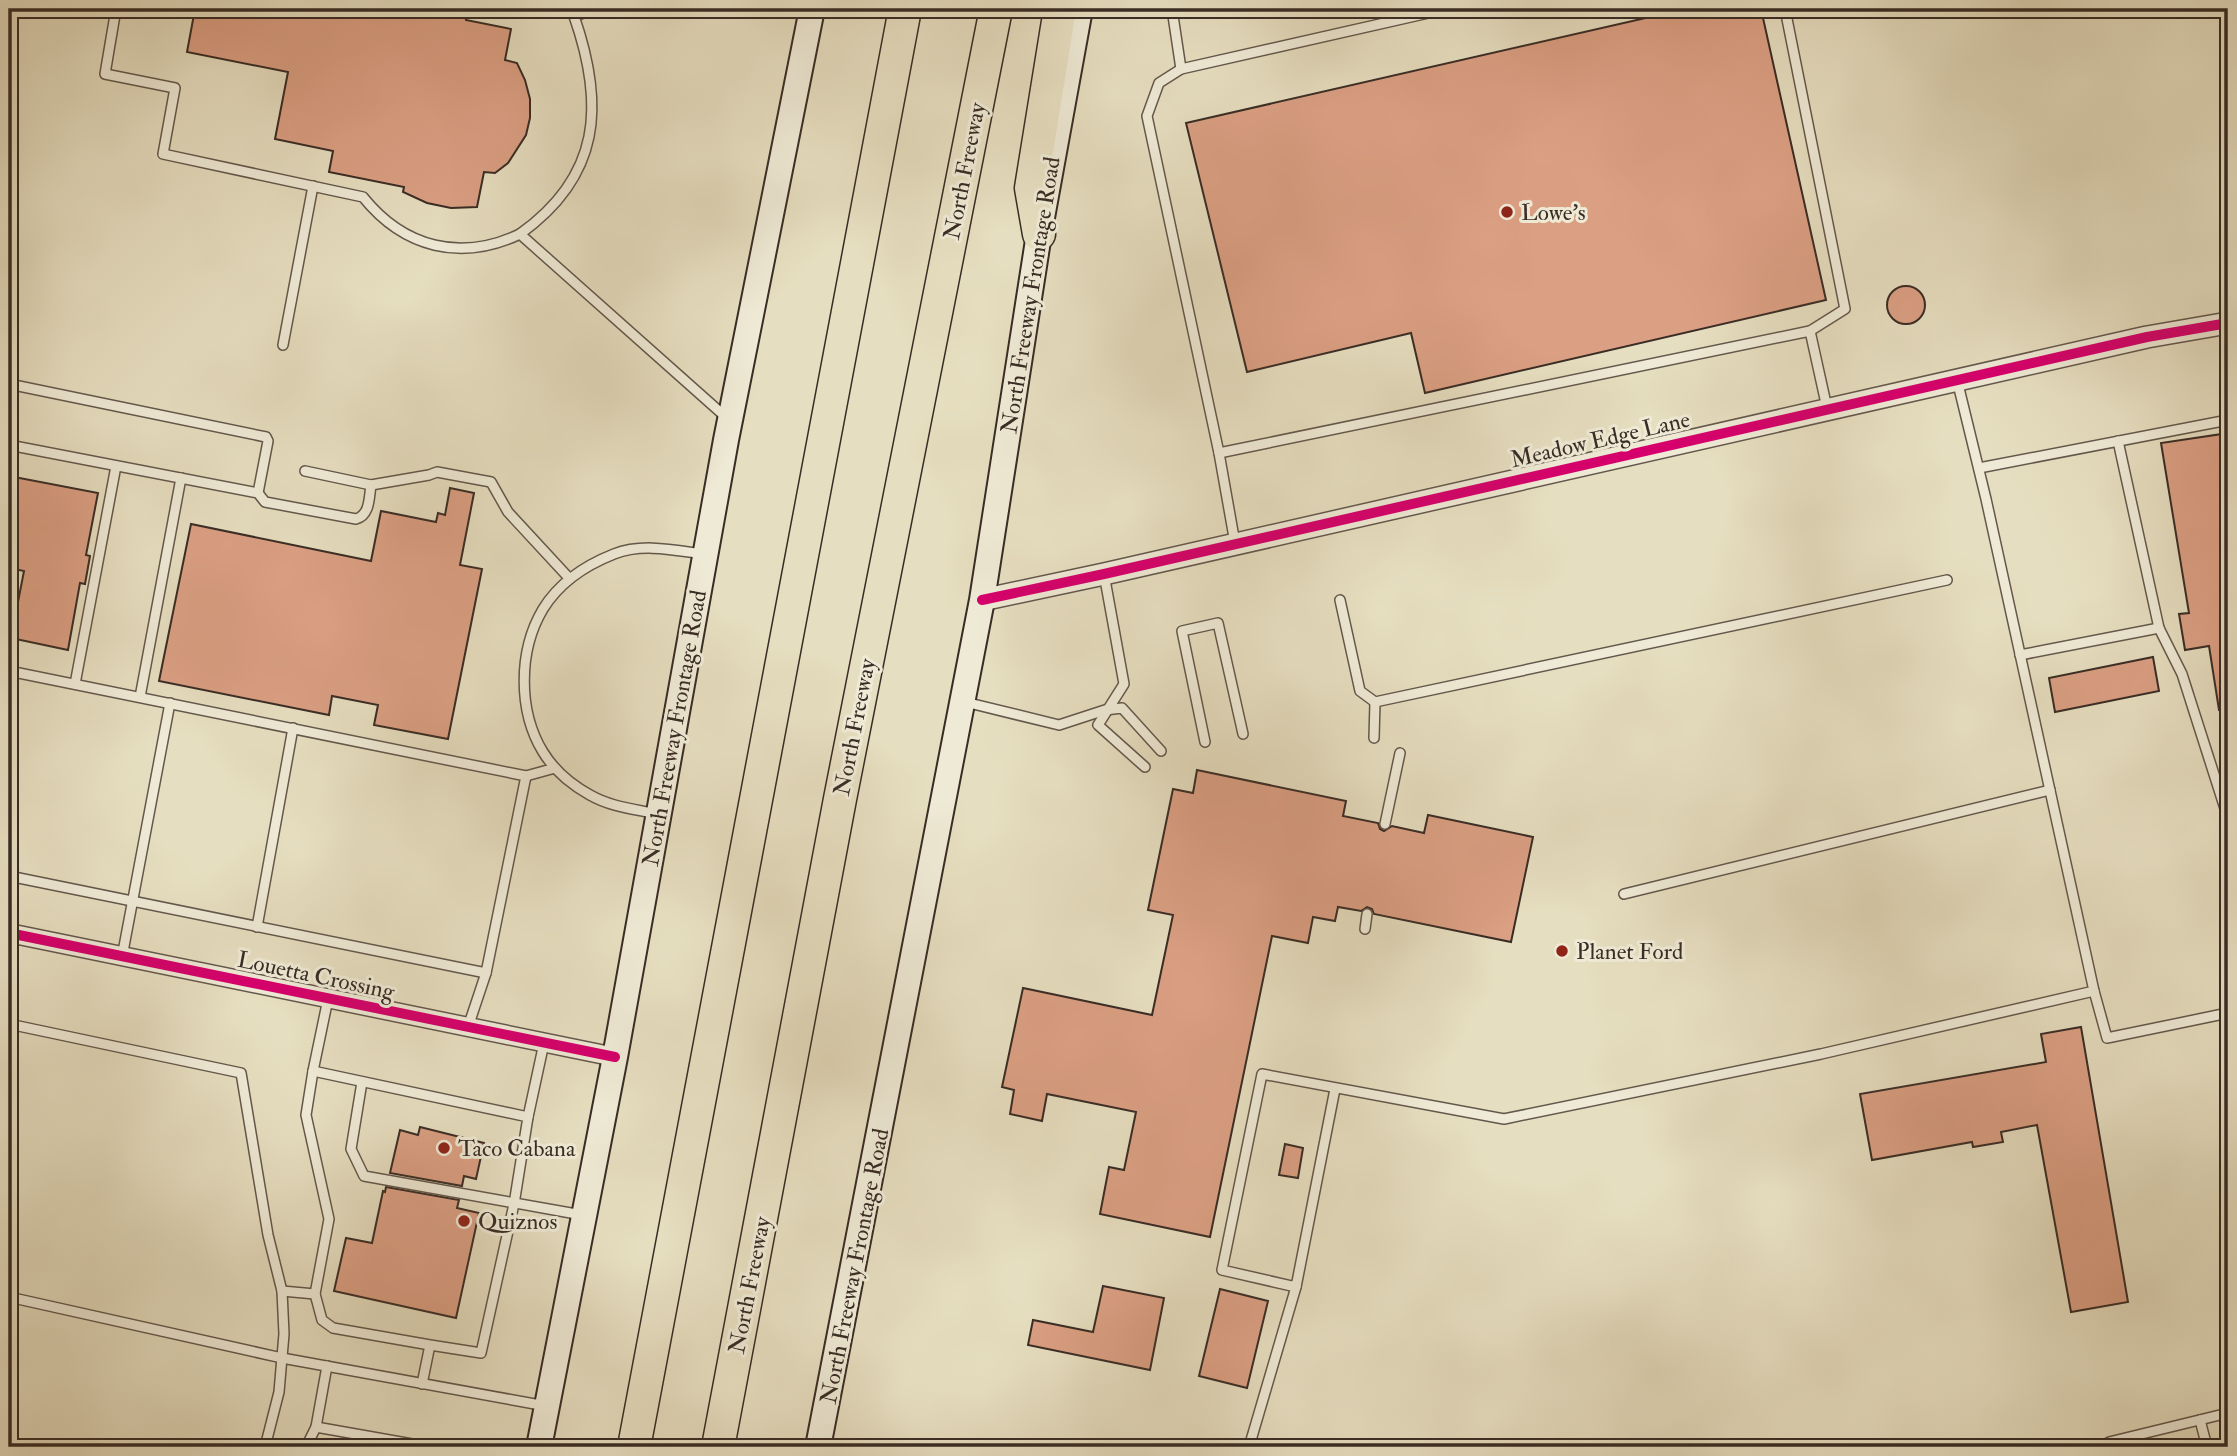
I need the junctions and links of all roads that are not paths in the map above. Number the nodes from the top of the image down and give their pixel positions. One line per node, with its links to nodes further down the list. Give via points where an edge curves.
1 (116, 9): 13 (lane, via 105,74 174,88 163,154)
2 (597, 9): 11 (lane)
3 (811, 9): 23 (main road, North Freeway Frontage Road)
4 (905, 9): 100 (highway)
5 (996, 9): 101 (highway, North Freeway, via 837,813)
6 (1060, 9): 15 (highway, via 1031,188)
7 (1080, 9): 15 (main road, North Freeway Frontage Road)
8 (1172, 9): 12 (lane)
9 (1446, 9): 12 (lane)
10 (1785, 9): 17 (lane, via 1845,309)
11 (571, 12): 14 (lane, via 586,51 593,104 589,138 567,190)
12 (1181, 69): 26 (lane, via 1158,83 1147,116)
13 (313, 186): 14 (lane, via 363,197 402,234 429,244 497,245); 18 (lane)
14 (520, 234): 23 (lane)
15 (1038, 234): 38 (main road, North Freeway Frontage Road)
16 (2228, 323): 19 (street, Meadow Edge Lane)
17 (1810, 331): 21 (lane); 26 (lane)
18 (283, 345)
19 (1957, 380): 21 (street, Meadow Edge Lane); 28 (lane)
20 (9, 384): 32 (lane, via 266,437)
21 (1827, 410): 33 (street, Meadow Edge Lane)
22 (2228, 419): 24 (lane)
23 (729, 421): 34 (main road, North Freeway Frontage Road)
24 (2119, 441): 28 (lane); 40 (lane)
25 (9, 445): 27 (lane)
26 (1219, 453): 33 (lane)
27 (116, 466): 30 (lane); 43 (lane)
28 (1979, 468): 41 (lane)
29 (305, 471): 31 (lane)
30 (181, 478): 32 (lane); 44 (lane)
31 (371, 485): 32 (lane, via 366,512 356,519 265,502); 36 (lane, via 438,472 491,482 508,512)
32 (258, 493)
33 (1235, 543): 35 (street, Meadow Edge Lane)
34 (705, 554): 36 (lane, via 641,548 615,553); 59 (main road, North Freeway Frontage Road)
35 (1104, 574): 38 (street, Meadow Edge Lane); 48 (lane, via 1124,684)
36 (569, 578): 56 (lane, via 534,627 523,686 542,751)
37 (1947, 580): 46 (lane)
38 (982, 600): 45 (main road, North Freeway Frontage Road)
39 (1340, 600): 46 (lane, via 1360,691)
40 (2159, 628): 41 (lane); 60 (lane, via 2182,674)
41 (2020, 655): 58 (lane)
42 (9, 671): 43 (lane)
43 (75, 684): 44 (lane)
44 (140, 697): 47 (lane)
45 (963, 701): 48 (lane, via 1059,725); 102 (main road, North Freeway Frontage Road)
46 (1375, 702): 51 (lane)
47 (170, 704): 49 (lane); 64 (lane)
48 (1105, 710): 53 (lane, via 1122,708); 55 (lane, via 1098,725)
49 (293, 728): 57 (lane); 66 (lane)
50 (1243, 734): 52 (lane, via 1218,623 1182,631)
51 (1374, 738)
52 (1205, 742)
53 (1161, 751)
54 (1400, 753): 61 (lane)
55 (1145, 767)
56 (555, 768): 57 (lane); 59 (lane, via 609,804)
57 (526, 776): 70 (lane)
58 (2050, 790): 63 (lane); 71 (lane)
59 (658, 815): 77 (main road, North Freeway Frontage Road)
60 (2228, 818)
61 (1385, 824)
62 (9, 876): 64 (lane)
63 (1624, 894)
64 (132, 902): 66 (lane); 69 (lane)
65 (1367, 914): 67 (lane)
66 (257, 927): 70 (lane)
67 (1365, 929)
68 (9, 933): 69 (street, Louetta Crossing)
69 (122, 957): 72 (street, Louetta Crossing)
70 (486, 973): 75 (lane)
71 (2094, 991): 73 (lane, via 2107,1038); 80 (lane, via 1821,1054 1504,1119)
72 (328, 999): 75 (street, Louetta Crossing); 78 (lane)
73 (2228, 1013)
74 (9, 1024): 85 (lane, via 241,1073)
75 (468, 1027): 76 (street, Louetta Crossing)
76 (544, 1043): 77 (street, Louetta Crossing); 81 (lane)
77 (615, 1057): 83 (main road, North Freeway Frontage Road)
78 (313, 1071): 79 (lane); 86 (lane, via 306,1115 329,1219)
79 (362, 1082): 81 (lane); 82 (lane, via 351,1150 363,1176)
80 (1335, 1088): 84 (lane); 84 (lane, via 1262,1074 1222,1270)
81 (528, 1117): 82 (lane)
82 (514, 1204): 83 (lane); 88 (lane, via 481,1353)
83 (584, 1215): 92 (main road, North Freeway Frontage Road)
84 (1296, 1287): 103 (lane)
85 (282, 1291): 86 (lane); 89 (lane)
86 (315, 1294): 88 (lane, via 322,1320 333,1328)
87 (9, 1297): 89 (lane)
88 (430, 1345): 91 (lane)
89 (282, 1359): 90 (lane); 96 (lane)
90 (327, 1366): 91 (lane); 95 (lane)
91 (422, 1384): 92 (lane)
92 (547, 1406): 99 (main road, North Freeway Frontage Road)
93 (2228, 1413): 94 (lane)
94 (2200, 1420): 104 (lane, via 2109,1442); 105 (lane)
95 (316, 1427): 97 (lane); 98 (lane)
96 (265, 1447)
97 (306, 1447)
98 (429, 1447)
99 (539, 1447)
100 (634, 1447)
101 (718, 1447)
102 (818, 1447)
103 (1250, 1447)
104 (2108, 1447)
105 (2207, 1447)

